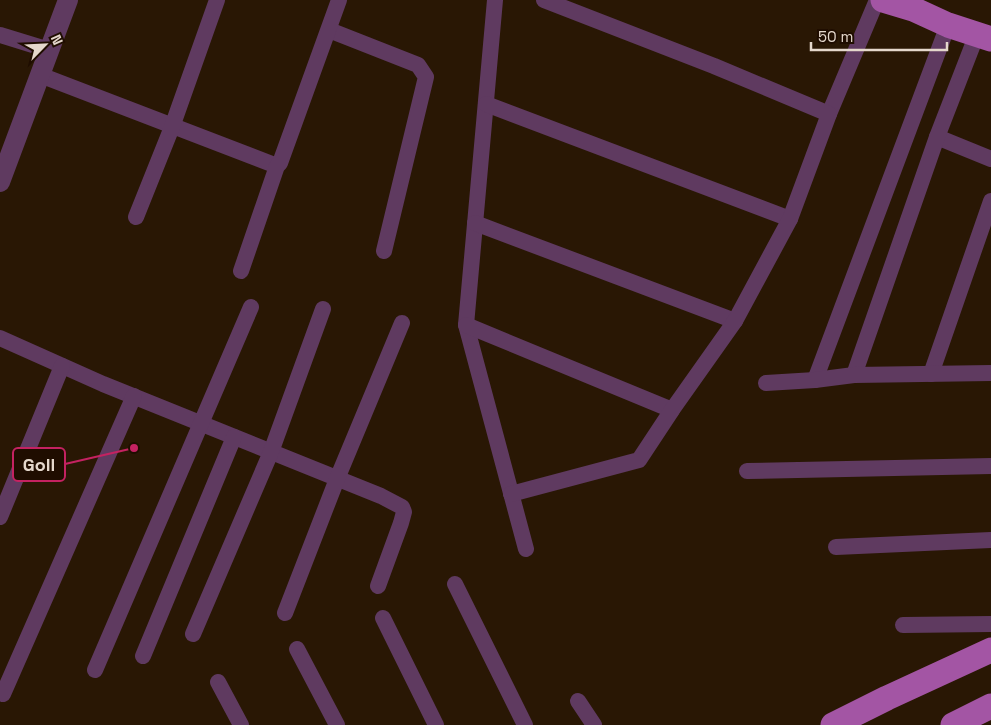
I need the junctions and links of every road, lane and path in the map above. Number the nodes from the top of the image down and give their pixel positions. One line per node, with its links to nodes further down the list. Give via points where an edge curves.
1 (68, 0): 13 (street)
2 (217, 0): 17 (street)
3 (339, 0): 10 (street)
4 (495, 0): 15 (street)
5 (544, 0): 16 (street)
6 (877, 0): 16 (street)
7 (883, 0): 8 (main road)
8 (914, 4): 9 (main road)
9 (948, 25): 12 (main road); 38 (street)
10 (329, 30): 20 (street); 26 (street, via 418,65 426,77)
11 (0, 35): 13 (street)
12 (984, 37): 18 (street)
13 (49, 50): 14 (street)
14 (40, 75): 17 (street); 21 (street)
15 (486, 104): 24 (street); 25 (street)
16 (829, 114): 24 (street)
17 (172, 127): 20 (street); 23 (street)
18 (937, 137): 19 (street); 37 (street)
19 (991, 159)
20 (277, 166): 27 (street)
21 (0, 182)
22 (991, 201): 36 (street)
23 (136, 217)
24 (790, 220): 30 (street)
25 (475, 223): 30 (street); 32 (street)
26 (384, 251)
27 (241, 271)
28 (252, 307): 42 (street)
29 (323, 309): 44 (street)
30 (735, 321): 41 (street)
31 (402, 323): 47 (street)
32 (466, 324): 41 (street); 48 (street)
33 (0, 338): 34 (street)
34 (62, 366): 40 (street); 49 (street)
35 (991, 373): 36 (street)
36 (931, 374): 37 (street)
37 (854, 375): 38 (street)
38 (815, 380): 39 (street)
39 (766, 383)
40 (134, 396): 42 (street); 65 (street)
41 (672, 410): 48 (street, via 639,460)
42 (200, 423): 43 (street); 63 (street)
43 (234, 437): 44 (street); 62 (street)
44 (271, 452): 47 (street); 59 (street)
45 (991, 466): 46 (street)
46 (747, 470)
47 (337, 479): 54 (street, via 395,503 404,512); 55 (street)
48 (511, 494): 52 (street)
49 (0, 517)
50 (991, 540): 51 (street)
51 (836, 547)
52 (526, 549)
53 (455, 584): 72 (street)
54 (378, 586)
55 (285, 614)
56 (382, 618): 71 (street)
57 (991, 624): 58 (street)
58 (903, 625)
59 (192, 634)
60 (297, 649): 70 (street)
61 (991, 650): 74 (main road)
62 (143, 656)
63 (95, 670)
64 (218, 682): 69 (street)
65 (3, 694)
66 (578, 701): 73 (street)
67 (991, 706): 68 (main road)
68 (958, 724)
69 (241, 725)
70 (337, 725)
71 (436, 725)
72 (524, 725)
73 (594, 725)
74 (833, 725)

